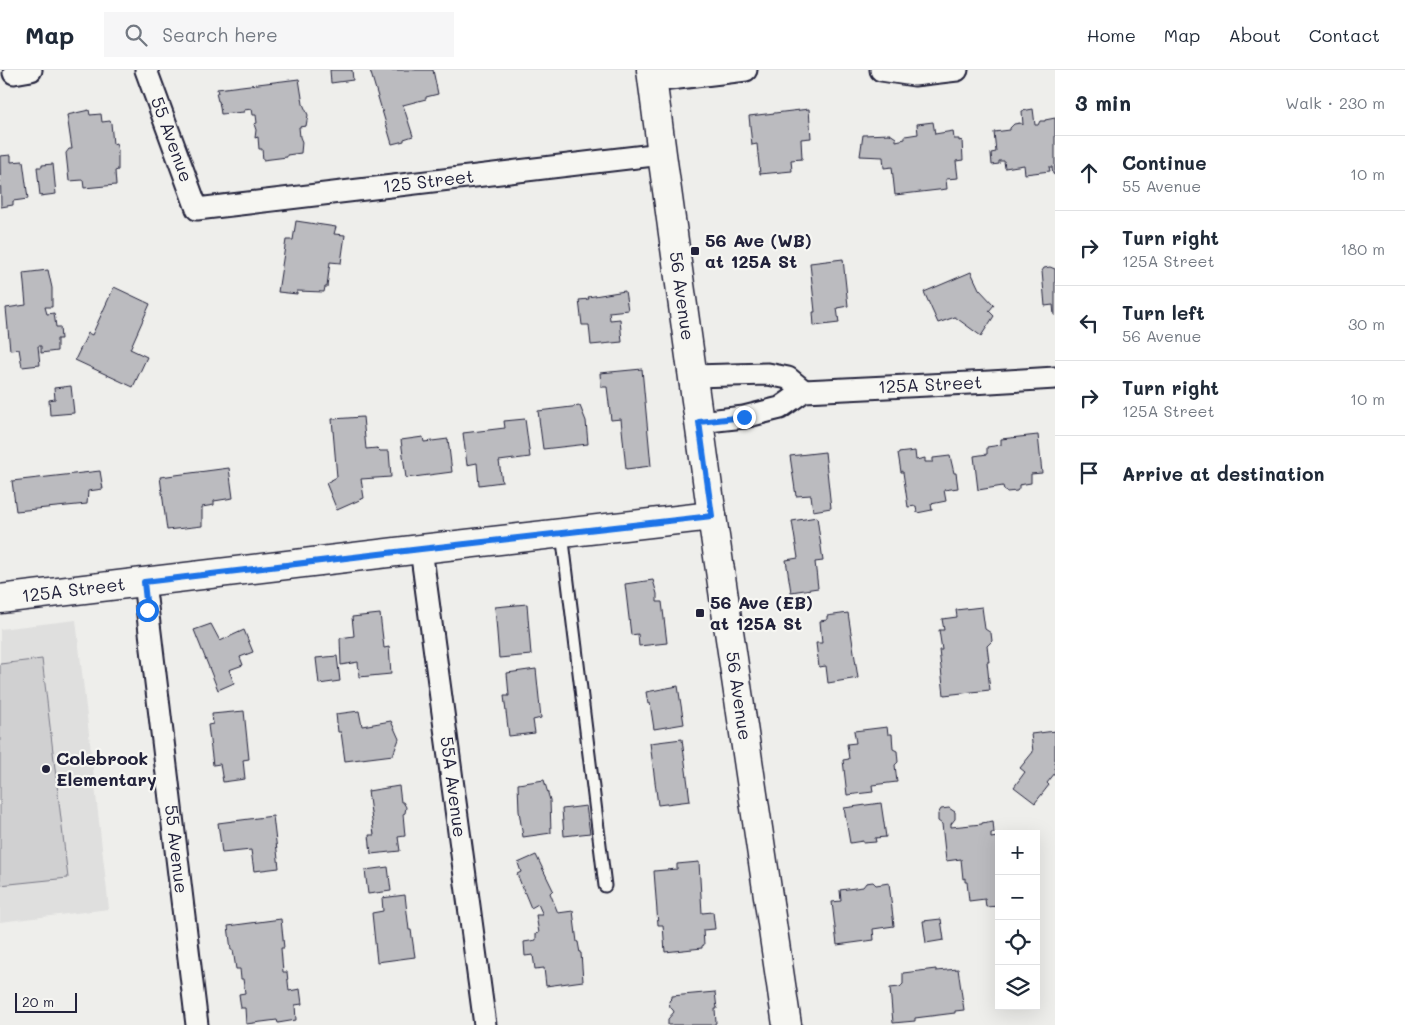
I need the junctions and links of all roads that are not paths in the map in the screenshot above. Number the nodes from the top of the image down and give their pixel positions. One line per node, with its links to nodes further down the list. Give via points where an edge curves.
1 (146, 70): 7 (street, 55 Avenue)
2 (746, 70): 5 (street)
3 (881, 70): 4 (street, via 914,74)
4 (957, 70)
5 (652, 76): 6 (street, 56 Avenue)
6 (662, 154): 7 (street, 125 Street); 8 (street, 56 Avenue)
7 (197, 208)
8 (693, 376): 10 (street, via 768,374 788,378); 11 (street, 56 Avenue)
9 (1055, 378): 10 (street, 125A Street)
10 (804, 391): 11 (street, via 780,408 744,417)
11 (699, 422): 12 (street, 56 Avenue)
12 (712, 516): 13 (street, 125A Street); 20 (street, 56 Avenue)
13 (562, 533): 14 (street, 125A Street); 17 (lane)
14 (421, 549): 15 (street, 125A Street); 19 (street, 55A Avenue)
15 (144, 582): 16 (street, 125A Street); 18 (street, 55 Avenue)
16 (0, 600)
17 (606, 886)
18 (197, 1025)
19 (485, 1025)
20 (787, 1025)

